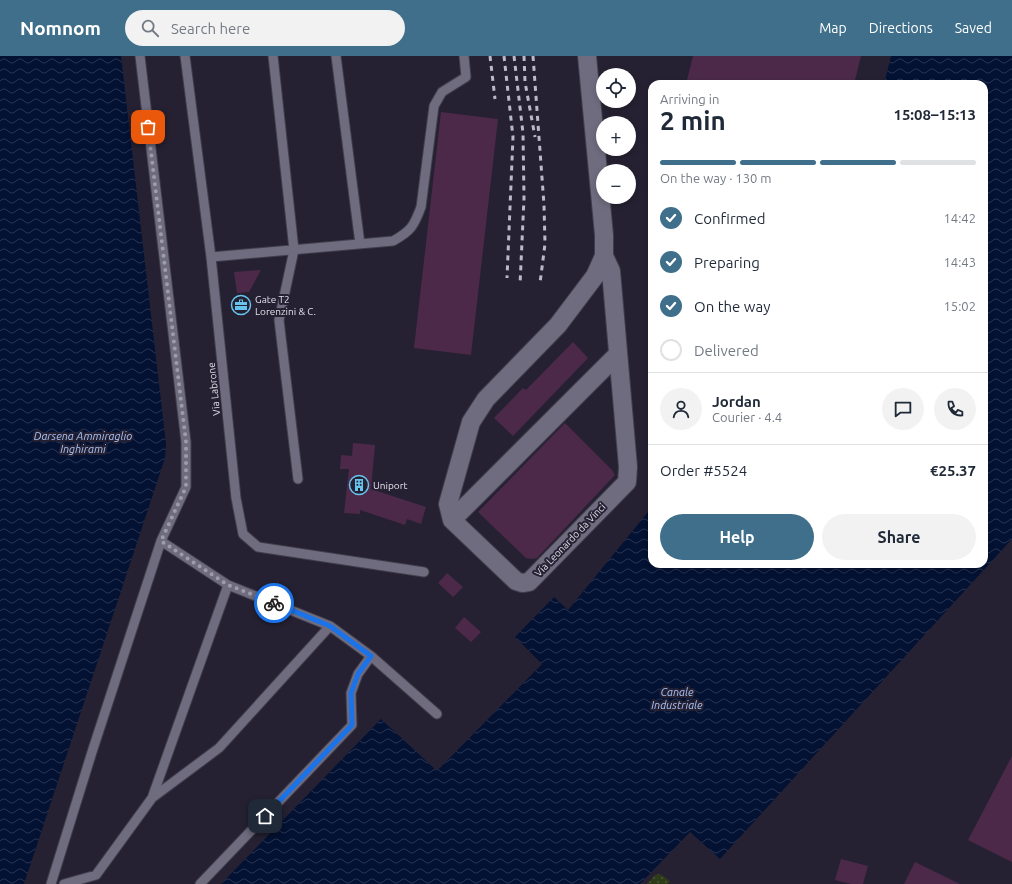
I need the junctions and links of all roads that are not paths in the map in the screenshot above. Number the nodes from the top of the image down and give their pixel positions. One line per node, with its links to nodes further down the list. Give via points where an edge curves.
1 (140, 56): 14 (lane, via 186,442 186,487)
2 (185, 56): 10 (lane, Via Labrone)
3 (273, 56): 8 (lane)
4 (336, 56): 7 (lane)
5 (464, 56): 7 (lane, via 466,77 442,92 434,106 422,207 416,223 394,241)
6 (587, 56): 9 (street, Via Leonardo da Vinci)
7 (360, 244): 8 (lane)
8 (294, 250): 10 (lane); 12 (lane, via 279,320)
9 (604, 256): 11 (street, Via Leonardo da Vinci, via 610,271); 13 (street, Via Leonardo da Vinci, via 595,276 558,325 486,399 471,422 448,504)
10 (211, 257): 15 (lane, Via Labrone, via 236,498 243,534 258,547)
11 (617, 354): 13 (street); 13 (street, Via Leonardo da Vinci, via 628,467 627,482 529,582 516,581)
12 (298, 479)
13 (452, 520)
14 (161, 541): 16 (lane); 21 (lane)
15 (424, 572)
16 (228, 585): 17 (lane); 20 (lane)
17 (330, 626): 18 (lane); 20 (lane, via 219,748)
18 (371, 656): 19 (lane); 23 (lane, via 358,674 351,693 352,725)
19 (437, 714)
20 (152, 798): 22 (lane, via 96,875)
21 (51, 884)
22 (64, 884)
23 (200, 884)

